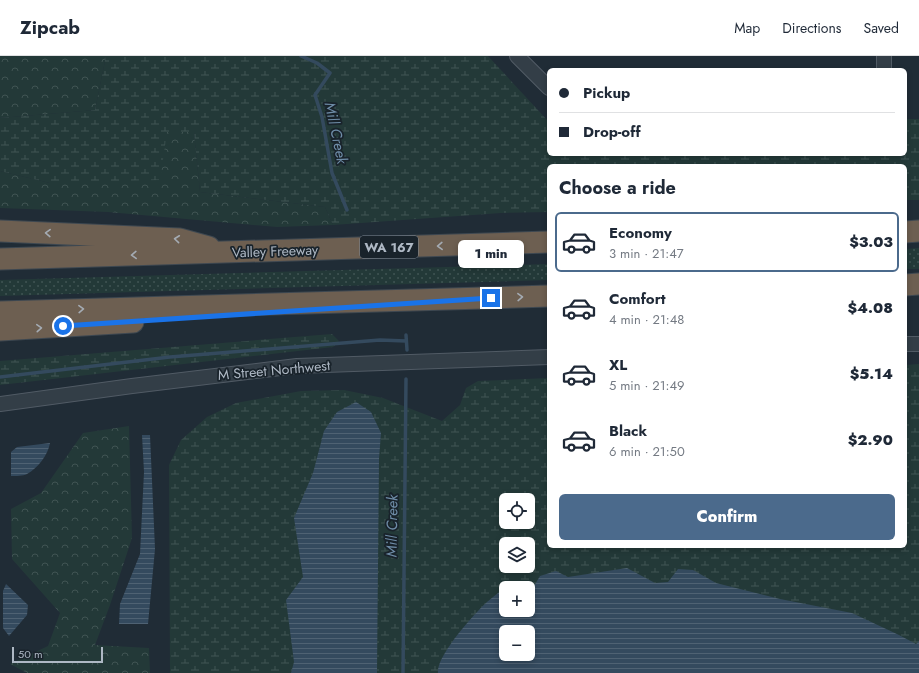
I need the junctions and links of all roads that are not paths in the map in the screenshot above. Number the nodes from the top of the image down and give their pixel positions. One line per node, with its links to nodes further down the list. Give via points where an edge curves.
1 (517, 56): 4 (street)
2 (884, 56): 3 (street)
3 (884, 68)
4 (547, 86)
5 (0, 231): 9 (highway, one-way to 5, via 180,239)
6 (919, 231): 7 (highway)
7 (907, 232)
8 (547, 242): 9 (highway, Valley Freeway / WA 167, one-way to 9)
9 (228, 252): 10 (highway, Valley Freeway / WA 167, one-way to 10)
10 (0, 259)
11 (919, 284): 12 (highway)
12 (907, 285)
13 (547, 296): 14 (highway, one-way to 13)
14 (491, 298): 15 (highway, one-way to 14); 16 (highway, one-way to 14)
15 (0, 312)
16 (0, 330)
17 (907, 344): 18 (street)
18 (919, 344)
19 (547, 357): 20 (street, M Street Northwest, via 297,366)
20 (0, 404)

